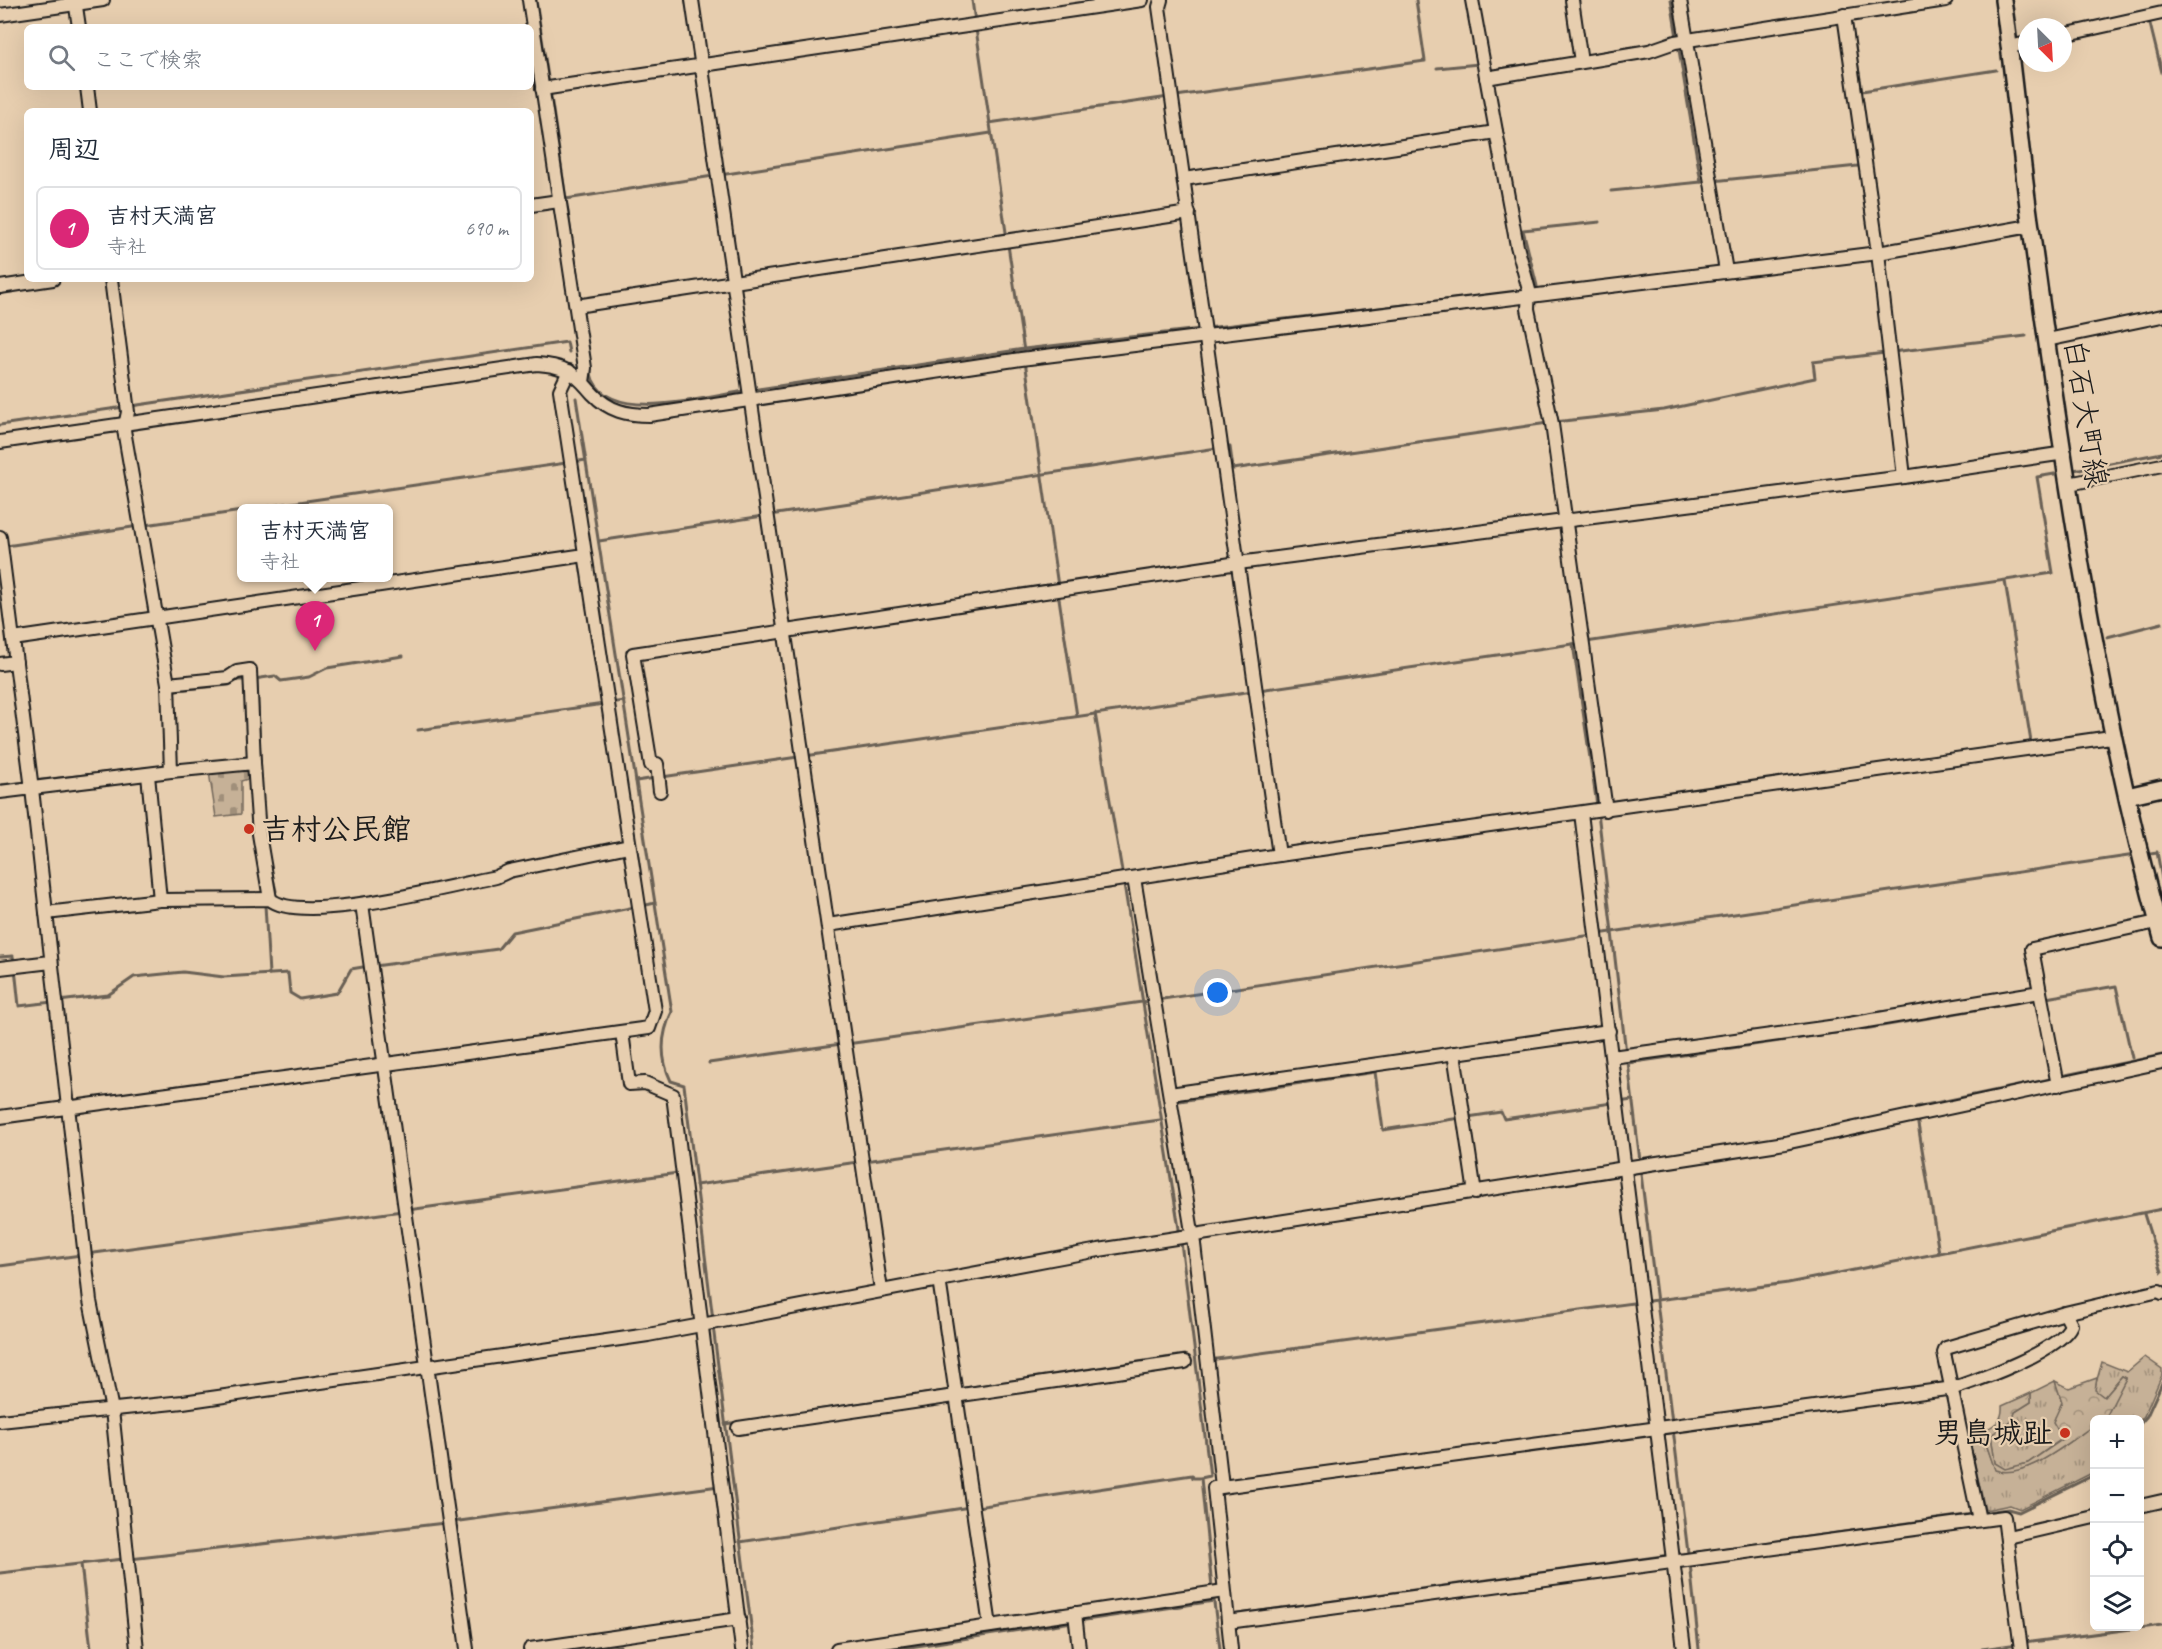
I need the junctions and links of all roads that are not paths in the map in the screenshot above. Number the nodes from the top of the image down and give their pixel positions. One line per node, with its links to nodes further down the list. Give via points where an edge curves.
1 (104, 0): 11 (street)
2 (529, 0): 17 (street)
3 (692, 0): 23 (street)
4 (1142, 0): 23 (street)
5 (1161, 0): 29 (street)
6 (1472, 0): 24 (street)
7 (1572, 0): 22 (street)
8 (1680, 0): 19 (street)
9 (1946, 0): 14 (street)
10 (2003, 0): 21 (main road, 白石大町線)
11 (76, 2): 13 (street); 15 (street)
12 (2162, 13): 18 (street)
13 (0, 15)
14 (1845, 18): 19 (street); 34 (street)
15 (79, 24)
16 (534, 24): 25 (street)
17 (534, 24)
18 (2072, 33)
19 (1680, 41): 22 (street, via 1636,53); 35 (street, via 1712,178)
20 (2018, 45): 21 (street)
21 (2009, 47): 33 (main road, 白石大町線)
22 (1580, 57): 24 (street)
23 (702, 65): 25 (street); 36 (street)
24 (1485, 70): 28 (street)
25 (547, 88): 30 (street)
26 (87, 90): 27 (street)
27 (90, 108)
28 (1496, 132): 29 (street); 40 (street, via 1529,290)
29 (1184, 179): 32 (street)
30 (559, 201): 31 (street); 41 (street)
31 (534, 205)
32 (1189, 213): 36 (street); 43 (street)
33 (2030, 226): 34 (street); 44 (main road, 白石大町線)
34 (1878, 253): 35 (street); 51 (street)
35 (1726, 271): 40 (street)
36 (734, 281): 41 (street); 46 (street)
37 (33, 282): 39 (street)
38 (111, 282): 47 (street)
39 (0, 287)
40 (1527, 298): 43 (street); 52 (street)
41 (580, 305): 45 (street, via 585,368)
42 (2162, 316): 44 (street)
43 (1206, 331): 46 (street); 55 (street)
44 (2047, 340): 50 (main road, 白石大町線)
45 (576, 376): 46 (street, via 603,403 630,415); 47 (street, via 537,364 514,365); 54 (street, via 560,390)
46 (750, 393): 57 (street)
47 (127, 412): 48 (street); 56 (street, via 124,430)
48 (0, 442)
49 (2162, 465): 50 (street)
50 (2067, 470): 51 (street); 62 (main road, 白石大町線)
51 (1904, 477): 52 (street)
52 (1565, 520): 55 (street); 71 (street, via 1583,642)
53 (1, 544): 58 (street)
54 (585, 555): 56 (street); 72 (street)
55 (1238, 563): 57 (street); 73 (street)
56 (155, 618): 58 (street); 61 (street)
57 (785, 631): 67 (street, via 633,654 651,765 657,764); 79 (street)
58 (13, 639): 59 (street)
59 (16, 662): 60 (street); 66 (street)
60 (0, 664)
61 (168, 684): 63 (street, via 228,678 250,670); 64 (street)
62 (2112, 737): 70 (main road, 白石大町線); 71 (street)
63 (255, 762): 64 (street); 75 (street, via 259,834)
64 (171, 771): 65 (street)
65 (148, 775): 66 (street); 76 (street)
66 (32, 784): 69 (street); 78 (street)
67 (660, 784)
68 (2162, 788): 70 (main road)
69 (0, 792)
70 (2127, 796): 80 (main road, 白石大町線)
71 (1596, 811): 73 (street); 84 (street, via 1597,934)
72 (629, 846): 77 (street); 85 (street, via 655,1011 649,1028)
73 (1279, 855): 74 (street)
74 (1127, 879): 79 (street); 91 (street, via 1154,1000)
75 (270, 899): 76 (street); 77 (street, via 303,910)
76 (160, 900): 78 (street)
77 (362, 904): 89 (street)
78 (46, 913): 81 (street)
79 (828, 925): 98 (street)
80 (2161, 932): 83 (street, via 2032,949)
81 (51, 962): 82 (street); 92 (street)
82 (10, 967)
83 (2041, 996): 87 (street); 90 (street)
84 (1609, 1031): 86 (street); 87 (street)
85 (622, 1032): 89 (street); 101 (street, via 629,1084 645,1083 673,1095)
86 (1454, 1053): 91 (street); 95 (street)
87 (1622, 1055): 94 (street, via 1617,1103)
88 (2162, 1062): 90 (street)
89 (384, 1065): 92 (street); 103 (street)
90 (2057, 1080): 94 (street, via 1795,1142)
91 (1170, 1099): 96 (street)
92 (69, 1107): 93 (street); 106 (street, via 90,1301)
93 (0, 1117)
94 (1625, 1170): 95 (street); 108 (street)
95 (1475, 1193): 96 (street)
96 (1184, 1237): 97 (street); 110 (street, via 1209,1359)
97 (939, 1279): 98 (street); 105 (street)
98 (881, 1290): 101 (street)
99 (2162, 1293): 100 (street)
100 (2066, 1313): 104 (street, via 2071,1325 2059,1339 2030,1358); 104 (street, via 1946,1348 1944,1353)
101 (708, 1324): 103 (street); 119 (street, via 721,1486)
102 (1185, 1362): 105 (street)
103 (426, 1368): 106 (street); 124 (street)
104 (1955, 1388): 108 (street); 114 (street)
105 (956, 1391): 109 (street); 121 (street)
106 (112, 1410): 107 (street); 123 (street)
107 (0, 1421)
108 (1668, 1427): 110 (street); 116 (street)
109 (738, 1428)
110 (1222, 1485): 117 (street, via 1214,1488)
111 (2162, 1501): 112 (street)
112 (2144, 1505)
113 (2090, 1518): 115 (street)
114 (1979, 1520): 115 (street, via 2004,1517); 116 (street)
115 (2008, 1537): 122 (street)
116 (1680, 1558): 118 (street); 130 (street)
117 (1216, 1592): 118 (street); 120 (street)
118 (1227, 1618): 129 (street)
119 (739, 1619): 125 (street); 126 (street)
120 (1076, 1619): 121 (street); 128 (street)
121 (990, 1626): 127 (street)
122 (2021, 1646)
123 (137, 1649)
124 (467, 1649)
125 (530, 1649)
126 (742, 1649)
127 (837, 1649)
128 (1078, 1649)
129 (1231, 1649)
130 (1684, 1649)

